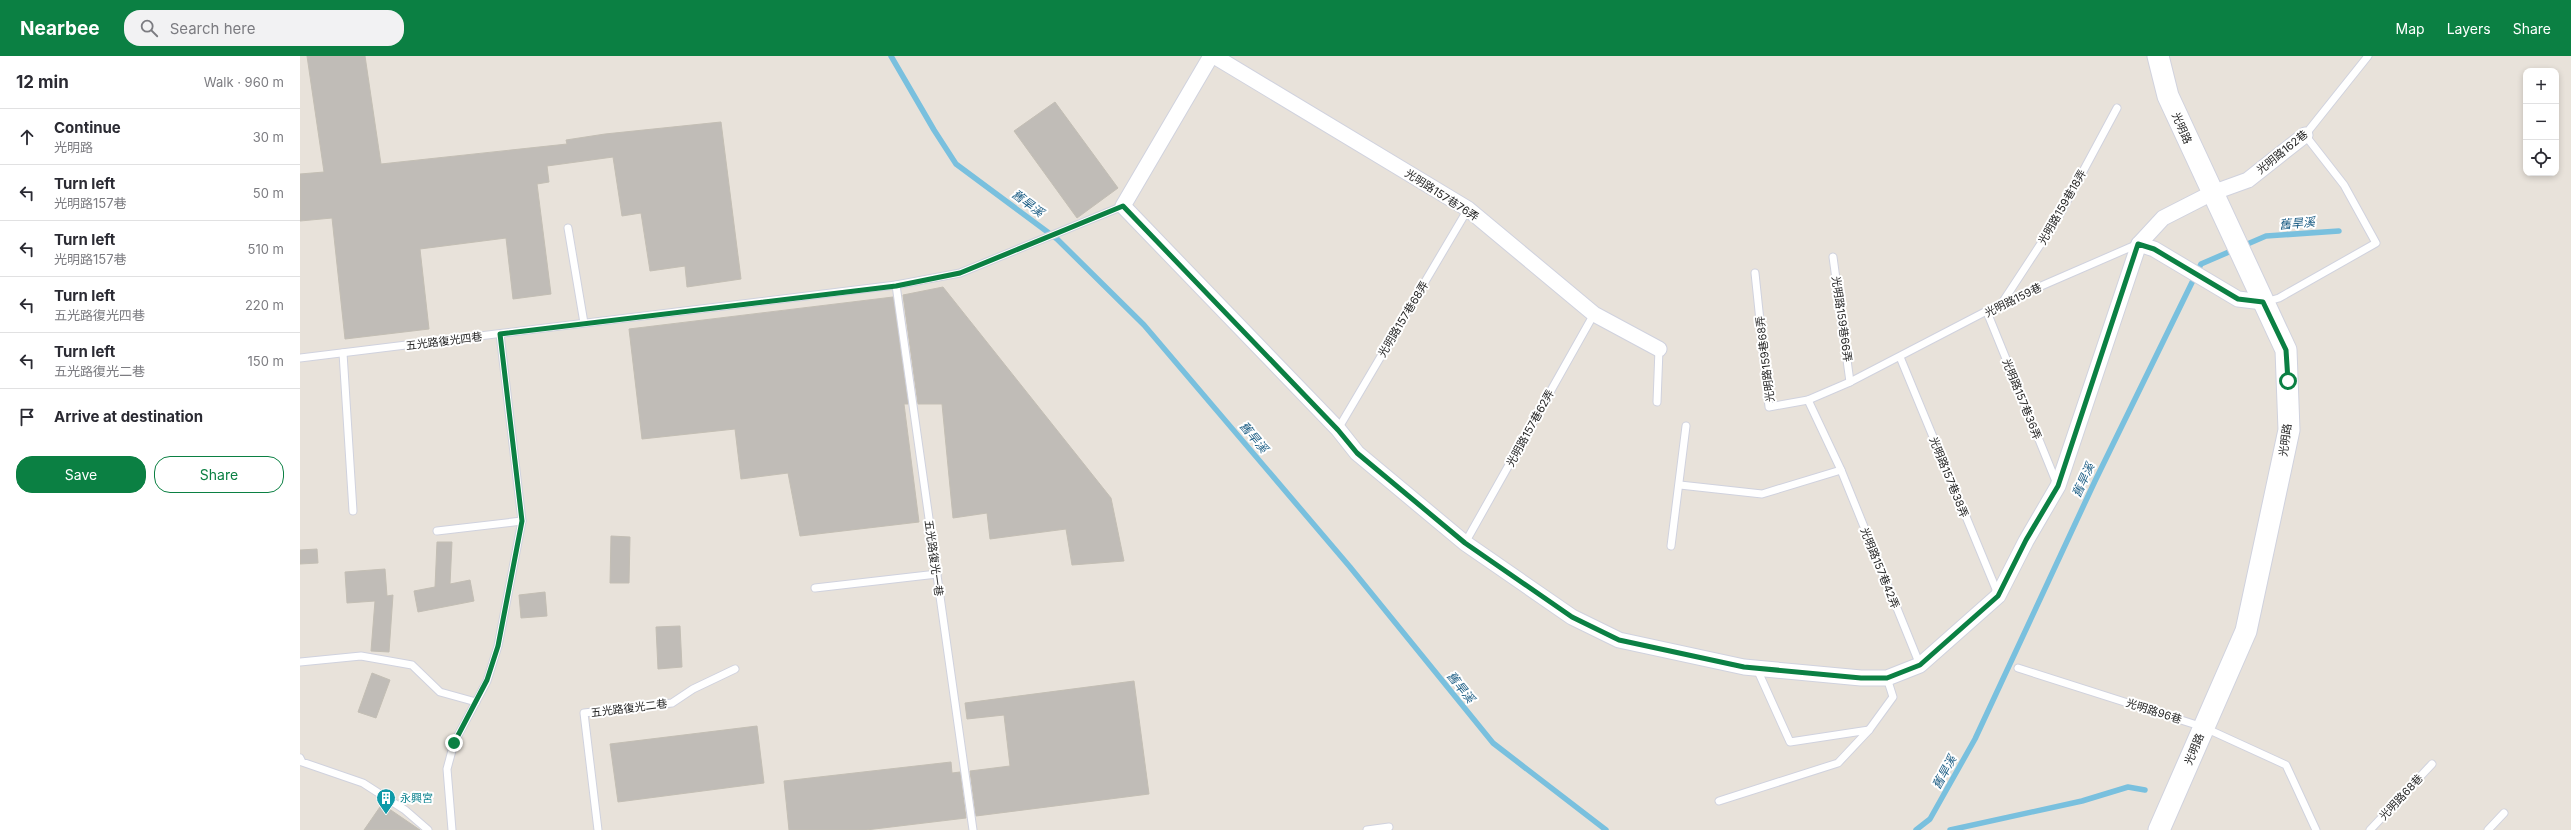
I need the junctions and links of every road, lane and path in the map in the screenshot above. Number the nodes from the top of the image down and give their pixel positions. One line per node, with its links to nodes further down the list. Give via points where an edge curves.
1 (1210, 56): 8 (street)
2 (1214, 56): 9 (street, 光明路157巷76弄)
3 (2158, 56): 7 (street, 光明路, via 2168,96)
4 (2368, 56): 6 (lane, 光明路162巷)
5 (2117, 108): 16 (lane, 光明路159巷18弄, via 2059,216)
6 (2305, 135): 7 (street, 光明路162巷, via 2248,180); 15 (lane, via 2344,185 2376,243 2279,298)
7 (2212, 193): 11 (street, 光明路159巷, via 2162,218); 15 (street, 光明路)
8 (1123, 206): 14 (lane, 五光路復光四巷, via 960,273); 29 (street)
9 (1468, 209): 18 (street, 光明路157巷76弄); 29 (lane, 光明路157巷68弄)
10 (568, 228): 19 (lane)
11 (2138, 244): 15 (street, via 2154,249 2238,299); 16 (lane, 光明路159巷); 32 (street)
12 (1833, 256): 25 (lane, 光明路159巷66弄)
13 (1755, 273): 26 (lane, 光明路159巷68弄, via 1769,407)
14 (896, 286): 19 (lane, 五光路復光四巷); 38 (lane, 五光路復光一巷)
15 (2263, 302): 48 (street, 光明路, via 2286,350 2289,430 2246,632)
16 (2002, 303): 17 (lane, 光明路159巷)
17 (1987, 312): 23 (lane, 光明路159巷); 32 (lane, 光明路157巷36弄)
18 (1594, 314): 21 (street, 光明路157巷76弄); 36 (lane, 光明路157巷62弄)
19 (584, 323): 20 (lane, 五光路復光四巷)
20 (500, 334): 22 (lane, 五光路復光四巷); 34 (lane)
21 (1659, 349): 27 (lane)
22 (343, 353): 24 (lane, 五光路復光四巷); 33 (lane)
23 (1900, 357): 25 (lane, 光明路159巷); 40 (lane, 光明路157巷38弄)
24 (300, 358)
25 (1850, 382): 26 (lane, 光明路159巷)
26 (1808, 400): 30 (lane, 光明路157巷42弄)
27 (1657, 402)
28 (1686, 426): 31 (lane)
29 (1338, 430): 36 (street, via 1357,453)
30 (1841, 470): 31 (lane, via 1762,494); 42 (lane, 光明路157巷42弄)
31 (1680, 485): 37 (lane)
32 (2058, 486): 40 (street, via 2026,540)
33 (353, 511)
34 (522, 521): 35 (lane); 47 (lane, via 498,646 487,680)
35 (437, 531)
36 (1465, 543): 43 (street, via 1572,617 1619,640)
37 (1671, 546)
38 (937, 574): 39 (lane); 58 (lane, 五光路復光一巷)
39 (815, 588)
40 (1998, 596): 42 (street)
41 (300, 662): 47 (lane, via 362,656 412,665 440,692)
42 (1920, 665): 46 (street)
43 (1757, 668): 46 (street); 49 (lane, via 1790,742)
44 (2018, 668): 48 (lane, 光明路96巷)
45 (735, 669): 57 (lane, 五光路復光二巷, via 693,689 672,703 584,713)
46 (1887, 678): 49 (lane, via 1893,698)
47 (476, 702): 56 (lane, via 454,743 448,769)
48 (2203, 726): 60 (street, 光明路); 61 (lane, 光明路96巷, via 2286,765)
49 (1868, 730): 52 (lane, via 1838,762)
50 (300, 758): 55 (lane, via 302,762 364,783 405,810)
51 (2432, 764): 62 (lane, 光明路68巷)
52 (1719, 801)
53 (2504, 813): 63 (lane)
54 (1389, 827): 59 (lane)
55 (428, 830)
56 (452, 830)
57 (598, 830)
58 (973, 830)
59 (1367, 830)
60 (2159, 830)
61 (2316, 830)
62 (2370, 830)
63 (2488, 830)

